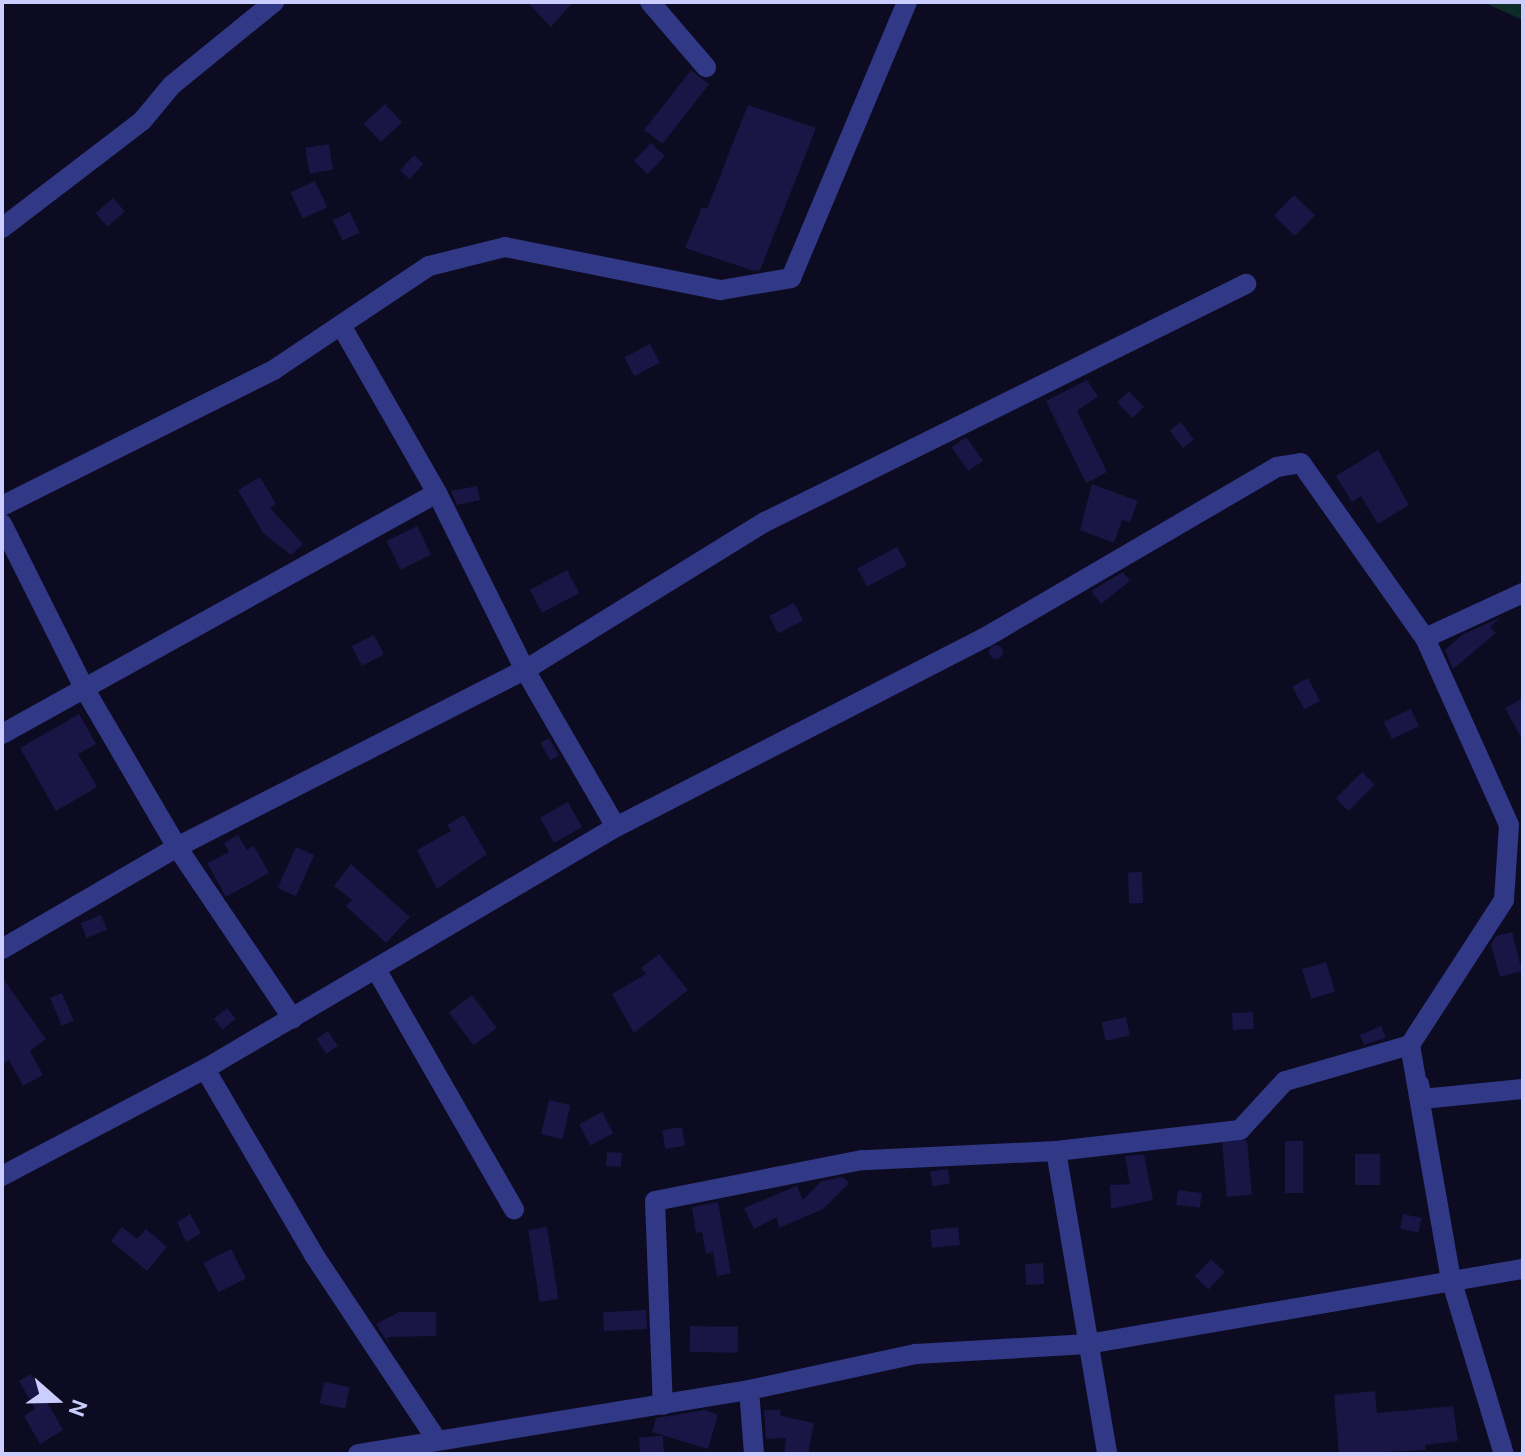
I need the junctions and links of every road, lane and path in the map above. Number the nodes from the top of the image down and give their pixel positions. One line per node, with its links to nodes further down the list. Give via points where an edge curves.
1 (274, 2): 5 (street, via 172,85 142,121)
2 (650, 2): 4 (street)
3 (907, 2): 7 (street, via 791,278 721,290 505,247 429,266)
4 (706, 67)
5 (2, 228)
6 (1246, 284): 13 (street, via 765,522)
7 (342, 327): 8 (street); 9 (street, via 275,369)
8 (437, 493): 13 (street); 14 (street)
9 (2, 506)
10 (2, 524): 14 (street)
11 (1523, 593): 12 (street)
12 (1425, 638): 16 (street); 17 (street, via 1301,463 1277,467 986,637)
13 (525, 670): 17 (street); 18 (street)
14 (84, 688): 15 (street); 18 (street)
15 (2, 734)
16 (1516, 820): 19 (street)
17 (616, 827): 21 (street)
18 (177, 847): 20 (street); 22 (street)
19 (1514, 899): 23 (street)
20 (2, 949)
21 (377, 971): 22 (street); 28 (street)
22 (293, 1019): 24 (street)
23 (1410, 1045): 25 (street, via 1422,1099); 26 (street, via 1285,1081 1240,1130); 30 (street)
24 (205, 1069): 27 (street); 34 (street, via 314,1255)
25 (1523, 1089)
26 (1056, 1151): 31 (street); 33 (street, via 862,1160 655,1201)
27 (2, 1176)
28 (514, 1209)
29 (1523, 1269): 30 (street)
30 (1451, 1279): 31 (street); 38 (street)
31 (1088, 1344): 32 (street, via 916,1354); 37 (street)
32 (749, 1390): 33 (street); 36 (street)
33 (663, 1405): 34 (street)
34 (435, 1437): 35 (street)
35 (358, 1454)
36 (754, 1454)
37 (1107, 1454)
38 (1504, 1454)

